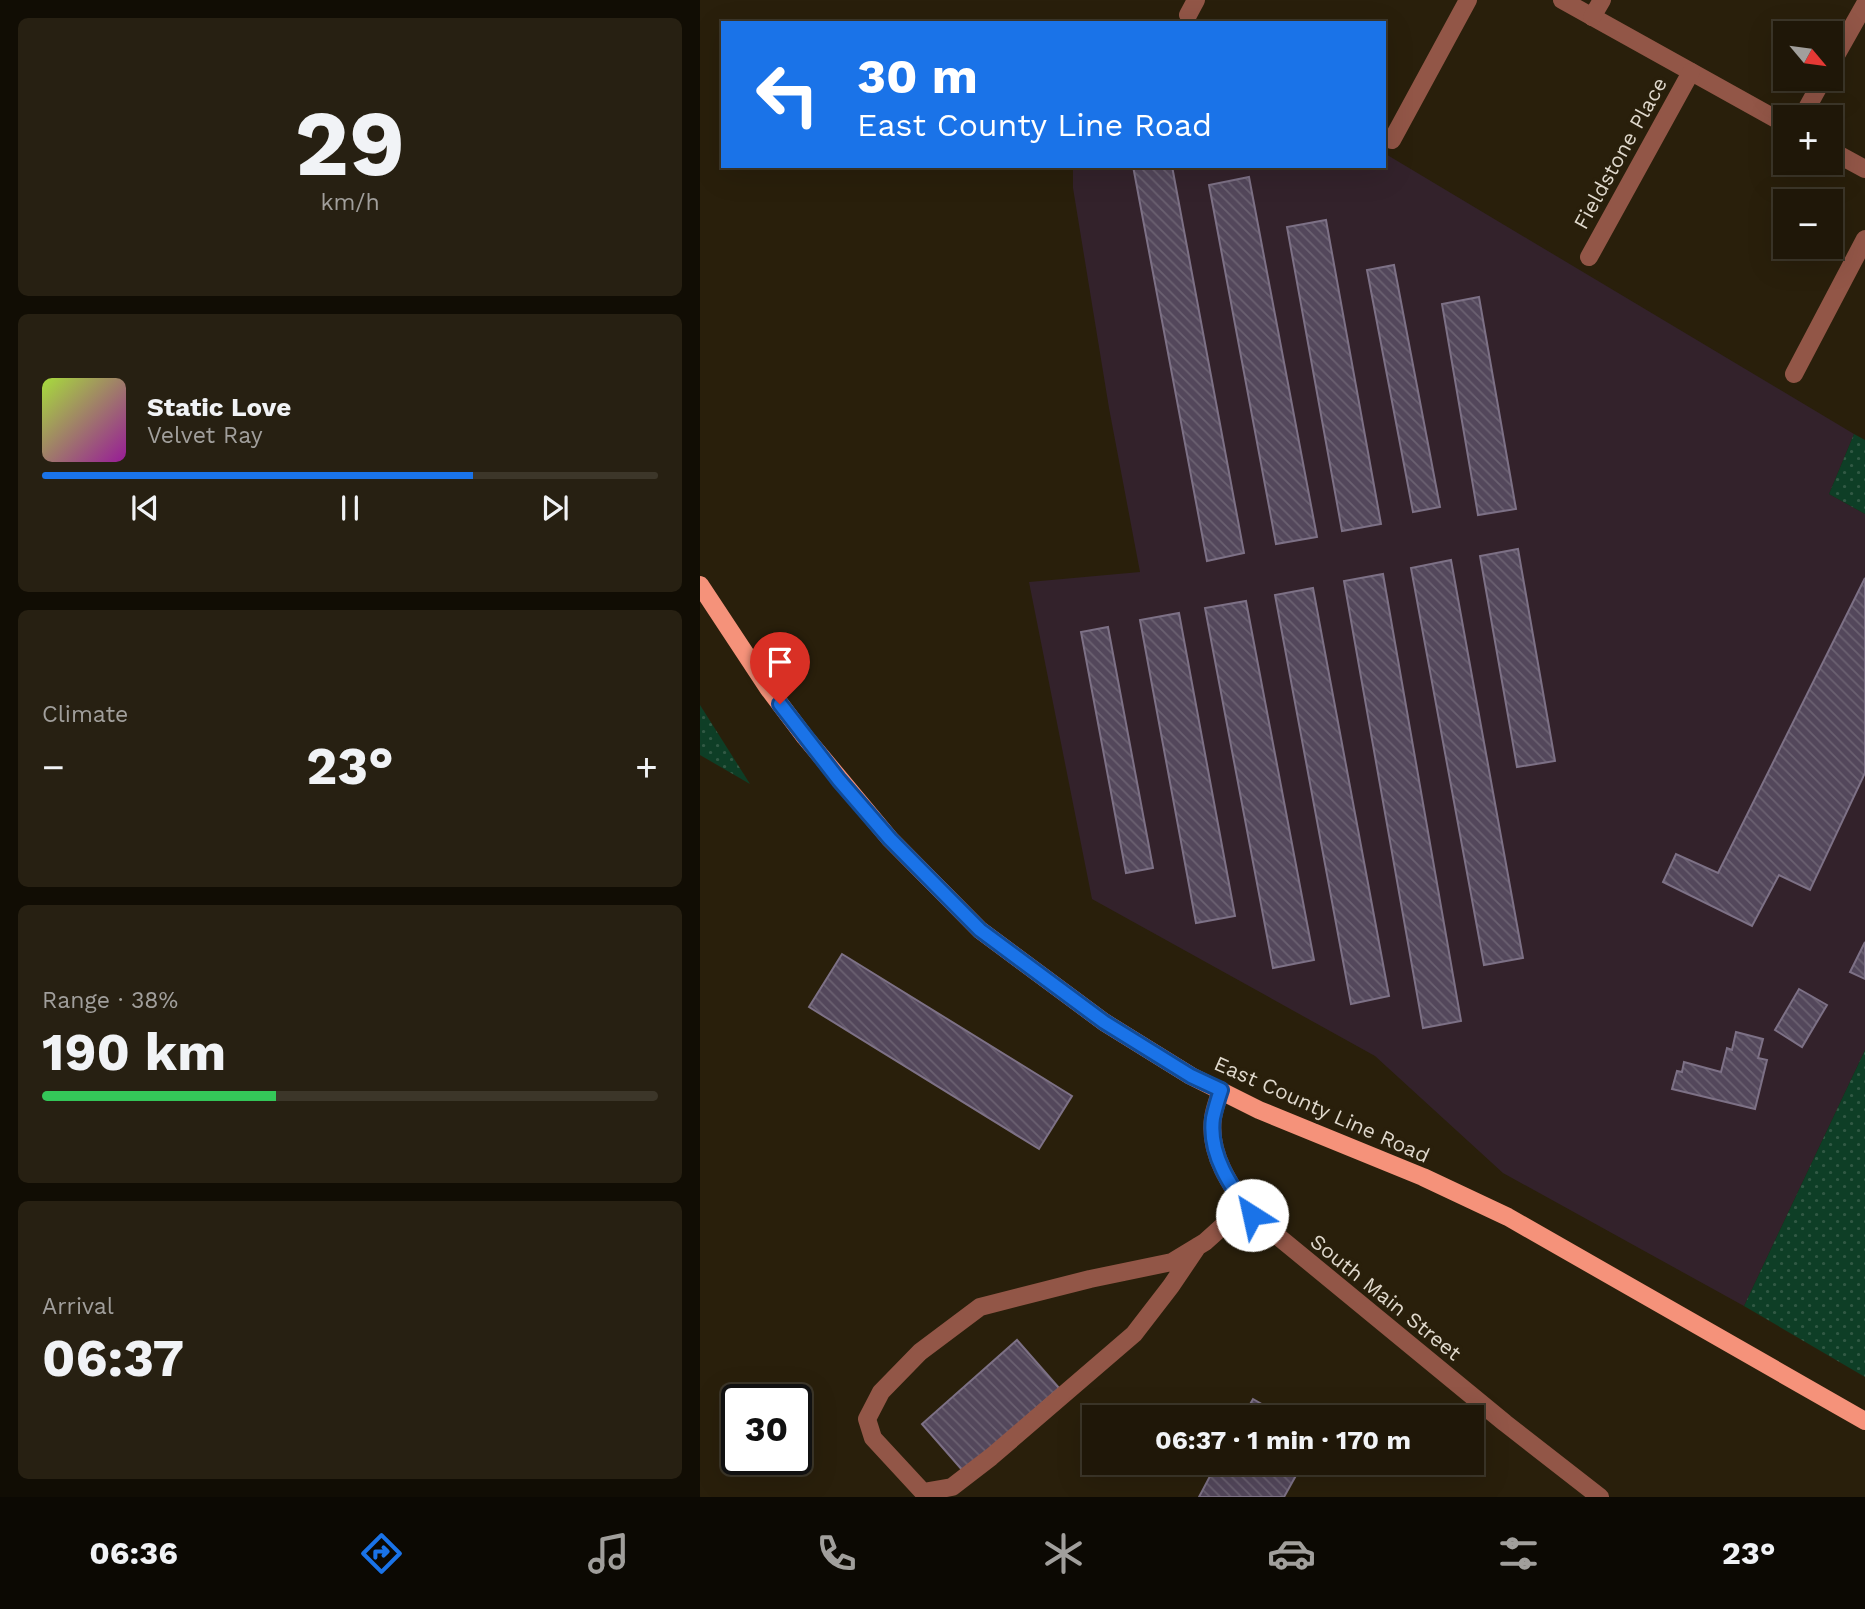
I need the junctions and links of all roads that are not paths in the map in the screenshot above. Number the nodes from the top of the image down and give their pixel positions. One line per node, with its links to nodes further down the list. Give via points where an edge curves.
1 (1468, 0): 9 (street)
2 (1562, 0): 5 (street)
3 (1602, 0): 5 (street)
4 (1865, 4): 6 (street)
5 (1592, 17): 7 (street)
6 (1843, 43)
7 (1692, 72): 8 (street); 13 (street, Fieldstone Place)
8 (1773, 117)
9 (1392, 140)
10 (1843, 157): 11 (street)
11 (1865, 169)
12 (1865, 239): 14 (street)
13 (1589, 257)
14 (1794, 374)
15 (700, 585): 16 (main road, East County Line Road, via 768,688 839,780 980,930 1104,1022)
16 (1221, 1090): 17 (street, South Main Street, via 1213,1137 1221,1166); 19 (main road, East County Line Road, via 1508,1217)
17 (1245, 1206): 18 (street); 20 (street, South Main Street, via 1504,1423)
18 (1198, 1246): 18 (street, via 1172,1262 980,1307 920,1352 881,1392 867,1419 873,1438 923,1492 953,1487 1134,1334)
19 (1865, 1420)
20 (1600, 1497)

